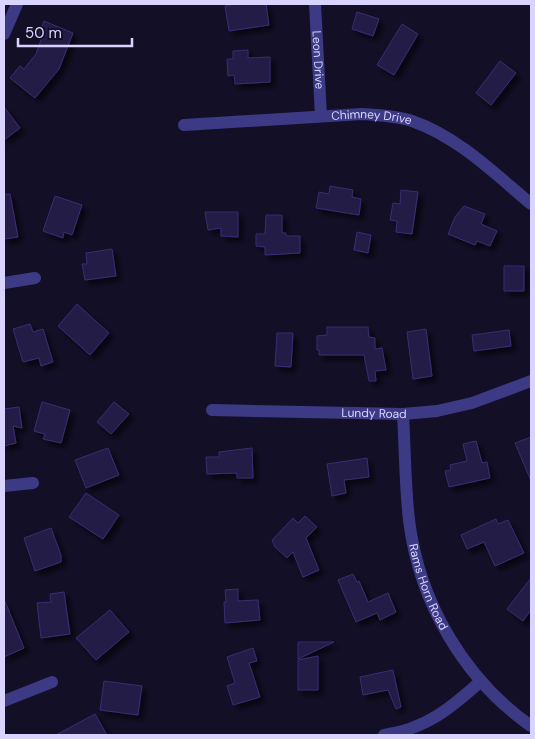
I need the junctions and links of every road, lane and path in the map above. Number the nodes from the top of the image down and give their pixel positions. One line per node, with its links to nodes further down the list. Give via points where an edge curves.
1 (17, 4): 3 (street)
2 (315, 4): 4 (street, Leon Drive)
3 (4, 34)
4 (321, 116): 5 (street, Chimney Drive); 6 (street, Chimney Drive, via 386,115 433,129 455,142)
5 (184, 125)
6 (531, 204)
7 (35, 278): 8 (street)
8 (4, 283)
9 (531, 381): 11 (street, Lundy Road, via 472,403)
10 (212, 410): 11 (street, Lundy Road)
11 (403, 414): 14 (street, Rams Horn Road, via 409,520 417,562 437,616)
12 (33, 483): 13 (street)
13 (4, 486)
14 (481, 681): 17 (street, Rams Horn Road, via 505,706); 18 (street, via 430,721)
15 (52, 682): 16 (street)
16 (4, 702)
17 (531, 726)
18 (384, 735)

